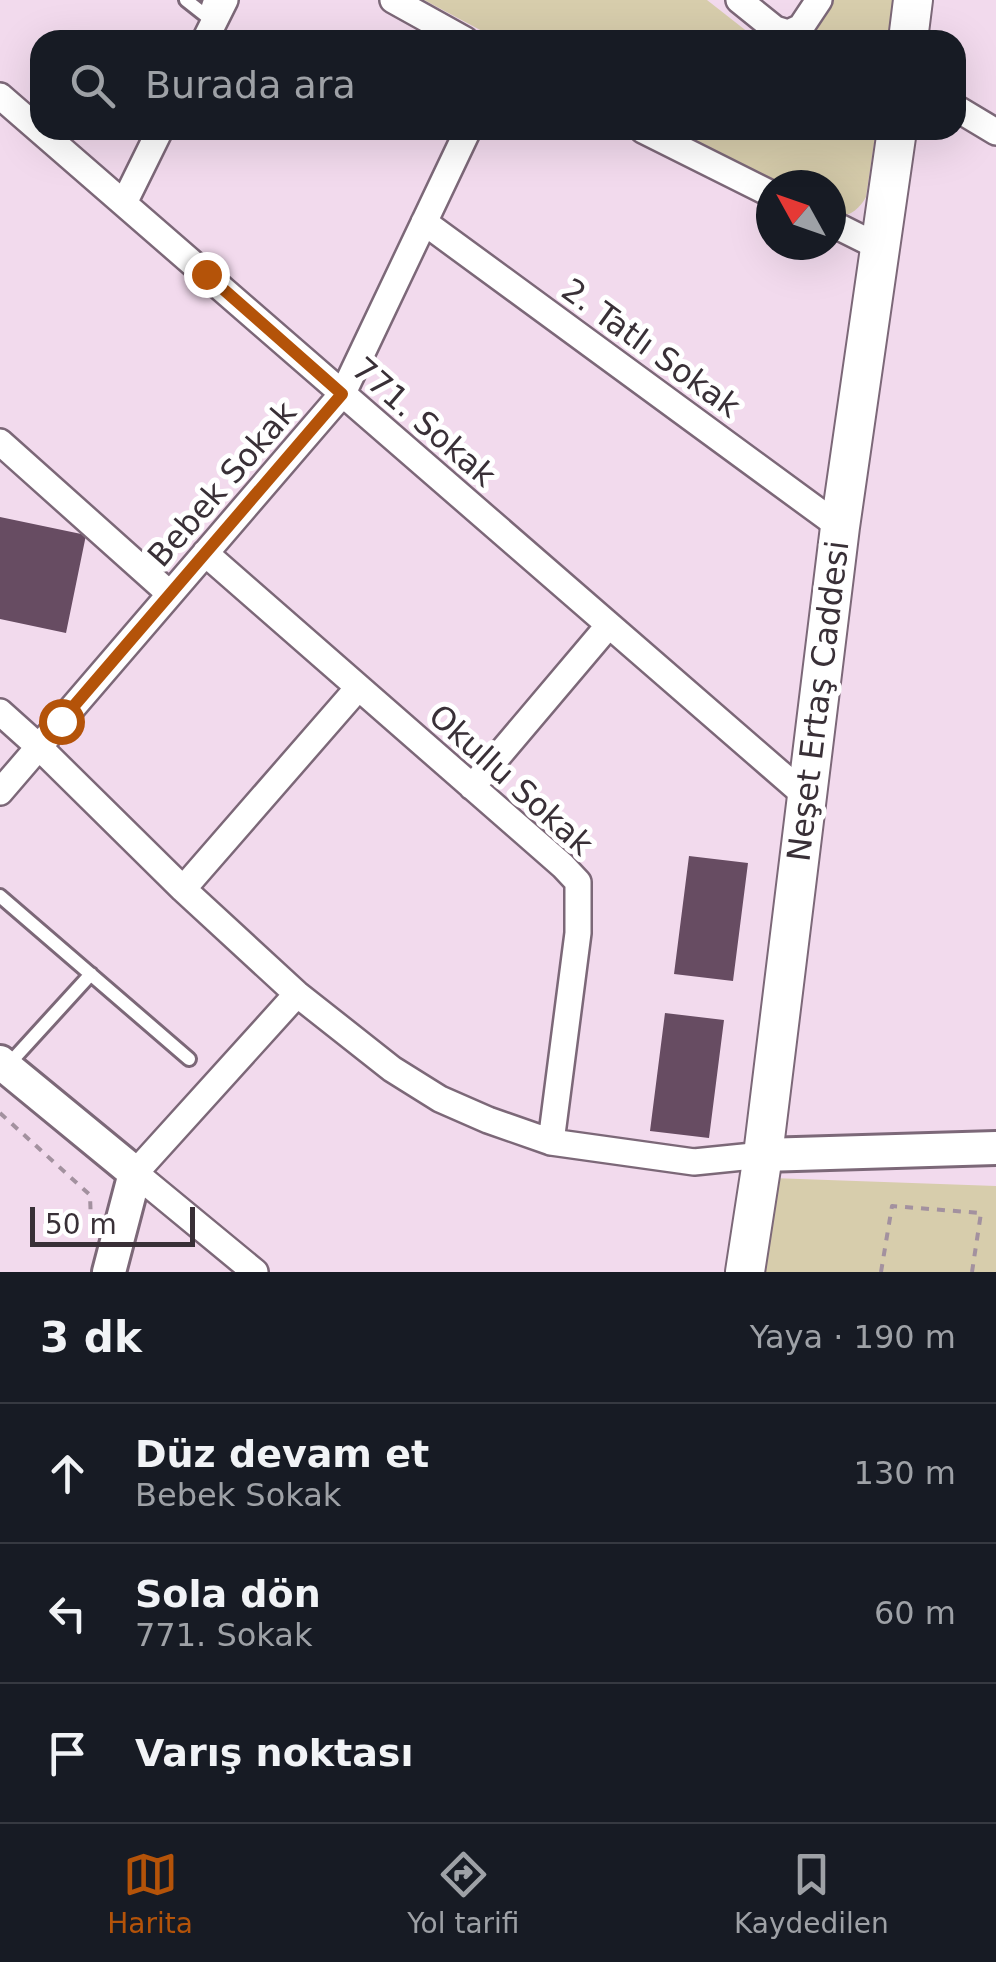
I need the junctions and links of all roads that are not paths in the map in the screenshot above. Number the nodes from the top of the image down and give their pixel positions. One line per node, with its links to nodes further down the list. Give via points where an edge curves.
1 (186, 0): 2 (lane, via 205,15)
2 (210, 0)
3 (225, 0): 8 (street)
4 (394, 0): 9 (street)
5 (739, 0): 10 (street)
6 (818, 0): 11 (street)
7 (913, 0): 12 (main road)
8 (210, 30)
9 (447, 30)
10 (778, 30)
11 (794, 30)
12 (909, 30)
13 (0, 96): 15 (street, 771. Sokak)
14 (966, 114): 16 (street)
15 (30, 122)
16 (996, 132)
17 (51, 140): 23 (street, 771. Sokak)
18 (155, 140): 23 (street)
19 (463, 140): 24 (street, Bebek Sokak)
20 (662, 140): 22 (street)
21 (896, 140): 26 (main road, Neşet Ertaş Caddesi)
22 (756, 187)
23 (124, 203): 27 (street, 771. Sokak)
24 (424, 222): 27 (street, Bebek Sokak); 29 (street, 2. Tatlı Sokak)
25 (846, 230): 26 (street)
26 (881, 248): 29 (main road, Neşet Ertaş Caddesi)
27 (342, 394): 30 (street, Bebek Sokak); 32 (street, 771. Sokak)
28 (0, 442): 31 (street)
29 (840, 526): 38 (main road, Neşet Ertaş Caddesi)
30 (205, 554): 31 (street, Bebek Sokak); 33 (street, Okullu Sokak)
31 (170, 594): 35 (street, Bebek Sokak)
32 (609, 625): 36 (street); 38 (street, 771. Sokak)
33 (358, 688): 36 (street, Okullu Sokak); 39 (street)
34 (0, 712): 35 (street)
35 (39, 747): 37 (street, Bebek Sokak); 39 (street)
36 (472, 787): 45 (street, Okullu Sokak, via 578,882 578,933)
37 (0, 792)
38 (806, 796): 47 (main road, Neşet Ertaş Caddesi)
39 (183, 889): 42 (street)
40 (0, 896): 41 (lane)
41 (90, 974): 43 (lane); 44 (lane)
42 (297, 994): 45 (street, via 440,1099); 48 (street)
43 (189, 1059)
44 (3, 1065): 48 (street)
45 (551, 1142): 47 (street, via 694,1162)
46 (996, 1148): 47 (street)
47 (763, 1155): 51 (main road, Neşet Ertaş Caddesi)
48 (134, 1173): 49 (street); 50 (street)
49 (108, 1272)
50 (255, 1272)
51 (745, 1272)

